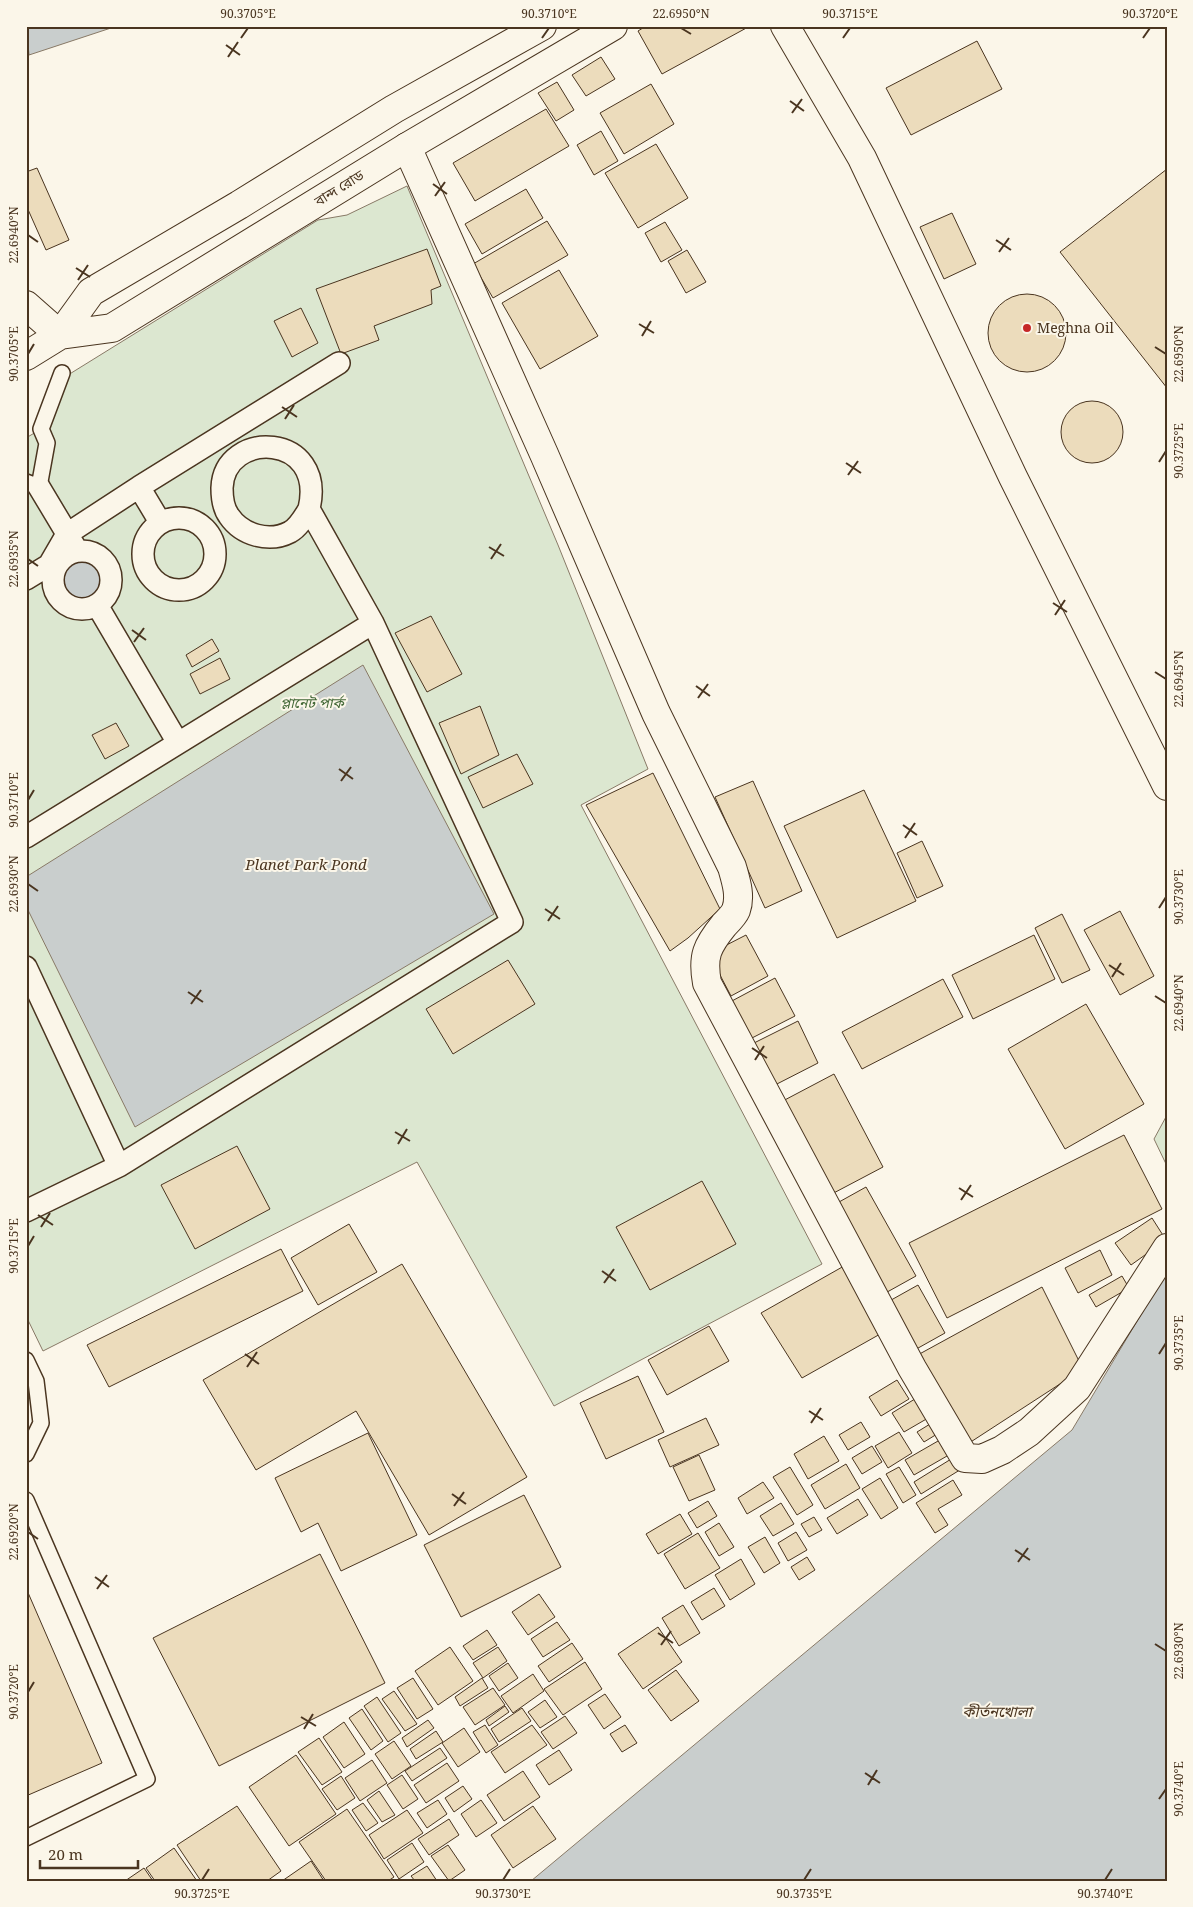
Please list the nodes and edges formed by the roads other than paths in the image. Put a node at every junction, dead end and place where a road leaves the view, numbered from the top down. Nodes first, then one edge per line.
1 (542, 26) edge
2 (613, 26) edge
3 (785, 26) edge
4 (406, 147) junction
5 (26, 305) edge
6 (60, 335) junction
7 (26, 356) edge
8 (339, 363) dead end
9 (62, 373) dead end
10 (33, 484) edge
11 (139, 487) junction
12 (310, 509) junction
13 (160, 522) junction
14 (247, 532) junction
15 (72, 543) junction
16 (216, 553) junction
17 (52, 566) junction
18 (26, 579) edge
19 (97, 605) junction
20 (373, 623) junction
21 (178, 743) junction
22 (1167, 786) edge
23 (26, 837) edge
24 (26, 967) edge
25 (119, 1166) junction
26 (26, 1211) edge
27 (1167, 1248) edge
28 (26, 1360) edge
29 (26, 1454) edge
30 (26, 1500) edge
31 (26, 1838) edge

1 - 6 main road, বান্দ রোড
2 - 4 main road, বান্দ রোড
3 - 22 main road
4 - 6 main road, বান্দ রোড
4 - 27 main road
5 - 6 main road
6 - 7 main road, বান্দ রোড
8 - 11 street
9 - 10 lane
10 - 15 street
11 - 13 street
11 - 15 street
12 - 14 street
12 - 14 street
12 - 20 street
13 - 16 street
13 - 16 street
14 - 16 street
15 - 17 street
15 - 19 street
17 - 18 street
17 - 19 street
19 - 21 street
20 - 21 street
20 - 25 street
21 - 23 street
24 - 25 street
25 - 26 street
28 - 29 lane
30 - 31 lane

